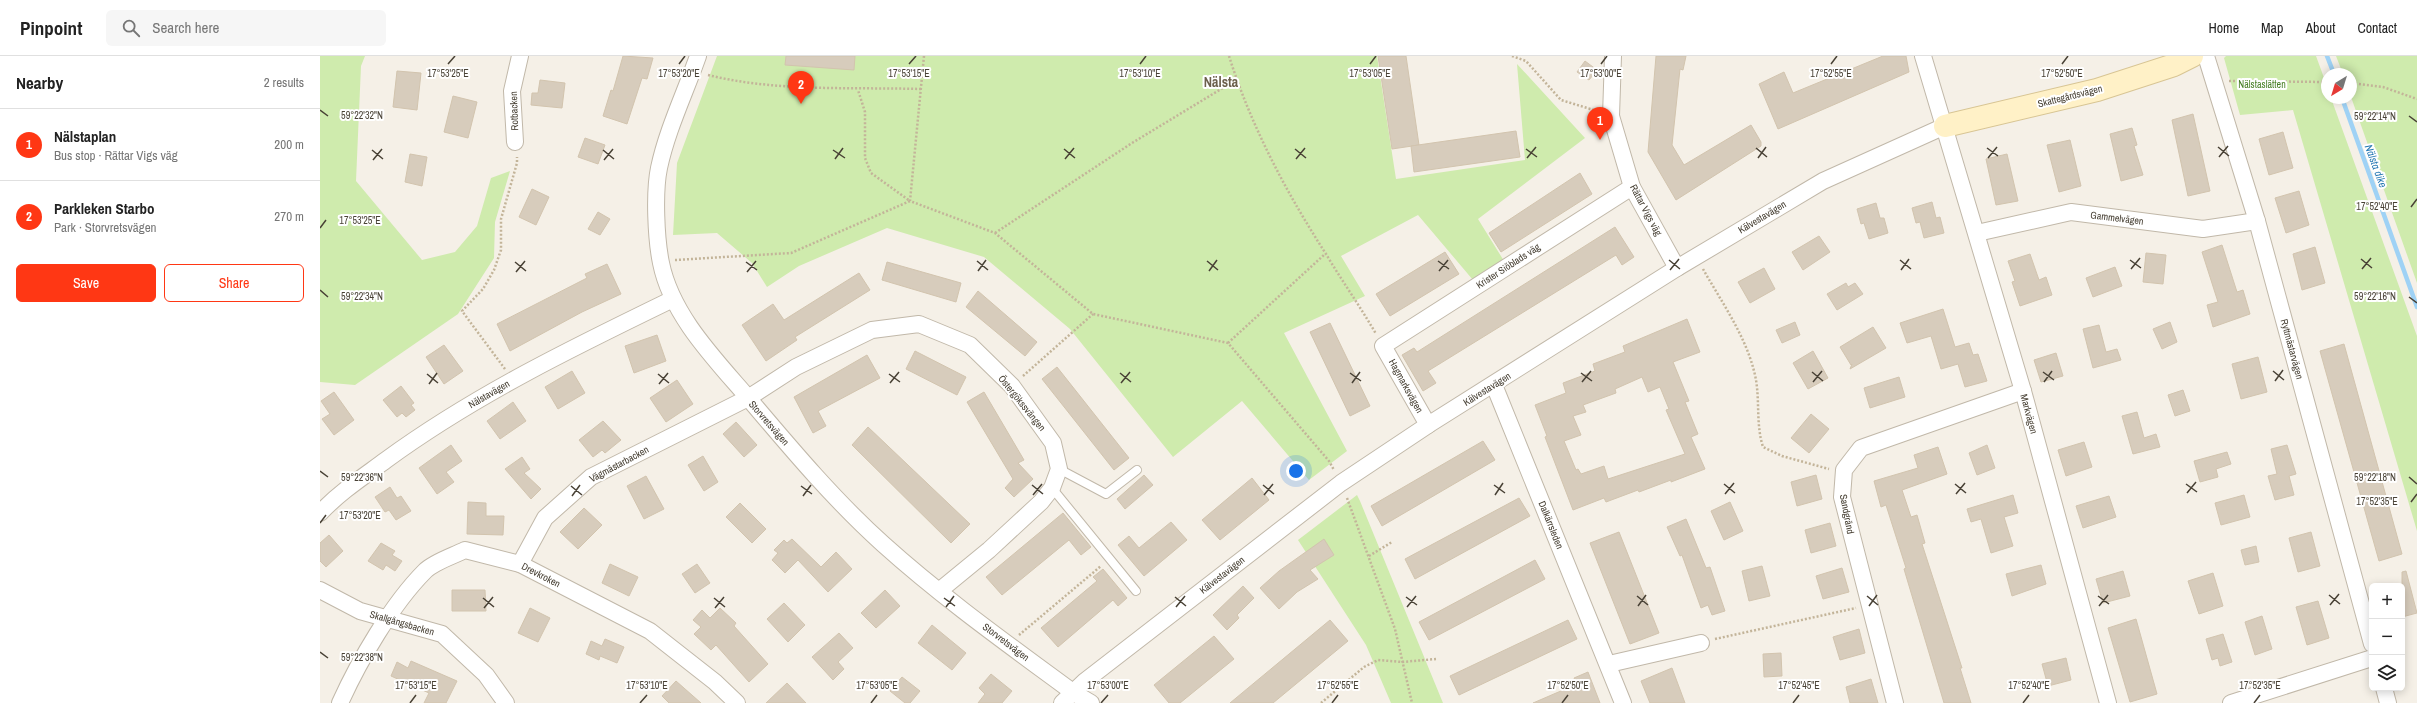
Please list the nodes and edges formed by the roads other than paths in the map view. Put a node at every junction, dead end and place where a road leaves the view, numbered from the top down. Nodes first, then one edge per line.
1 (520, 56) edge
2 (698, 56) edge
3 (1613, 56) edge
4 (1923, 56) edge
5 (2192, 56) edge
6 (2206, 56) edge
7 (1945, 126) junction
8 (516, 142) road end
9 (1632, 187) junction
10 (2257, 221) junction
11 (1977, 233) junction
12 (1678, 268) junction
13 (673, 299) junction
14 (1384, 346) joint
15 (1494, 385) junction
16 (2023, 391) junction
17 (748, 398) junction
18 (1428, 425) junction
19 (1059, 469) junction
20 (1137, 470) dead end
21 (1052, 488) junction
22 (320, 513) edge
23 (520, 564) junction
24 (320, 590) edge
25 (939, 591) junction
26 (1136, 591) dead end
27 (388, 618) junction
28 (2369, 633) edge
29 (1701, 642) road end
30 (2369, 659) edge
31 (1609, 664) junction
32 (2385, 691) edge
33 (1068, 698) edge
34 (340, 703) edge
35 (506, 703) edge
36 (737, 703) edge
37 (1091, 703) edge
38 (1623, 703) edge
39 (1895, 703) edge
40 (2108, 703) edge
41 (2232, 703) edge
42 (2388, 703) edge

1 - 8 street, Rotbacken
2 - 13 street, Storvretsvägen
3 - 9 street, Rättar Vigs väg
4 - 7 street, Markvägen
5 - 7 street, Skattegårdsvägen
6 - 10 street, Ryttmästarvägen
7 - 11 street, Markvägen
7 - 12 street, Kälvestavägen
9 - 12 street, Rättar Vigs väg
9 - 14 street, Krister Siöblads väg
10 - 11 street, Gammelvägen
10 - 28 street, Ryttmästarvägen
11 - 16 street, Markvägen
12 - 15 street, Kälvestavägen
13 - 17 street, Storvretsvägen
13 - 22 street, Nälstavägen
14 - 18 street, Hagmarksvägen
15 - 18 street, Kälvestavägen
15 - 31 street, Dalkärrsleden
16 - 39 street, Sandgränd
16 - 40 street, Markvägen
17 - 19 street, Östergökssvängen
17 - 23 street, Vägmästarbacken
17 - 25 street, Storvretsvägen
18 - 33 street, Kälvestavägen
19 - 20 lane
19 - 21 street
21 - 25 street
21 - 26 lane
23 - 27 street, Drevkroken
23 - 36 street, Drevkroken
24 - 27 street, Skallgångsbacken
25 - 33 street, Storvretsvägen
27 - 34 street, Drevkroken
27 - 35 street, Skallgångsbacken
29 - 31 street
30 - 41 street
31 - 38 street, Dalkärrsleden
32 - 42 street
33 - 37 street, Storvretsvägen

